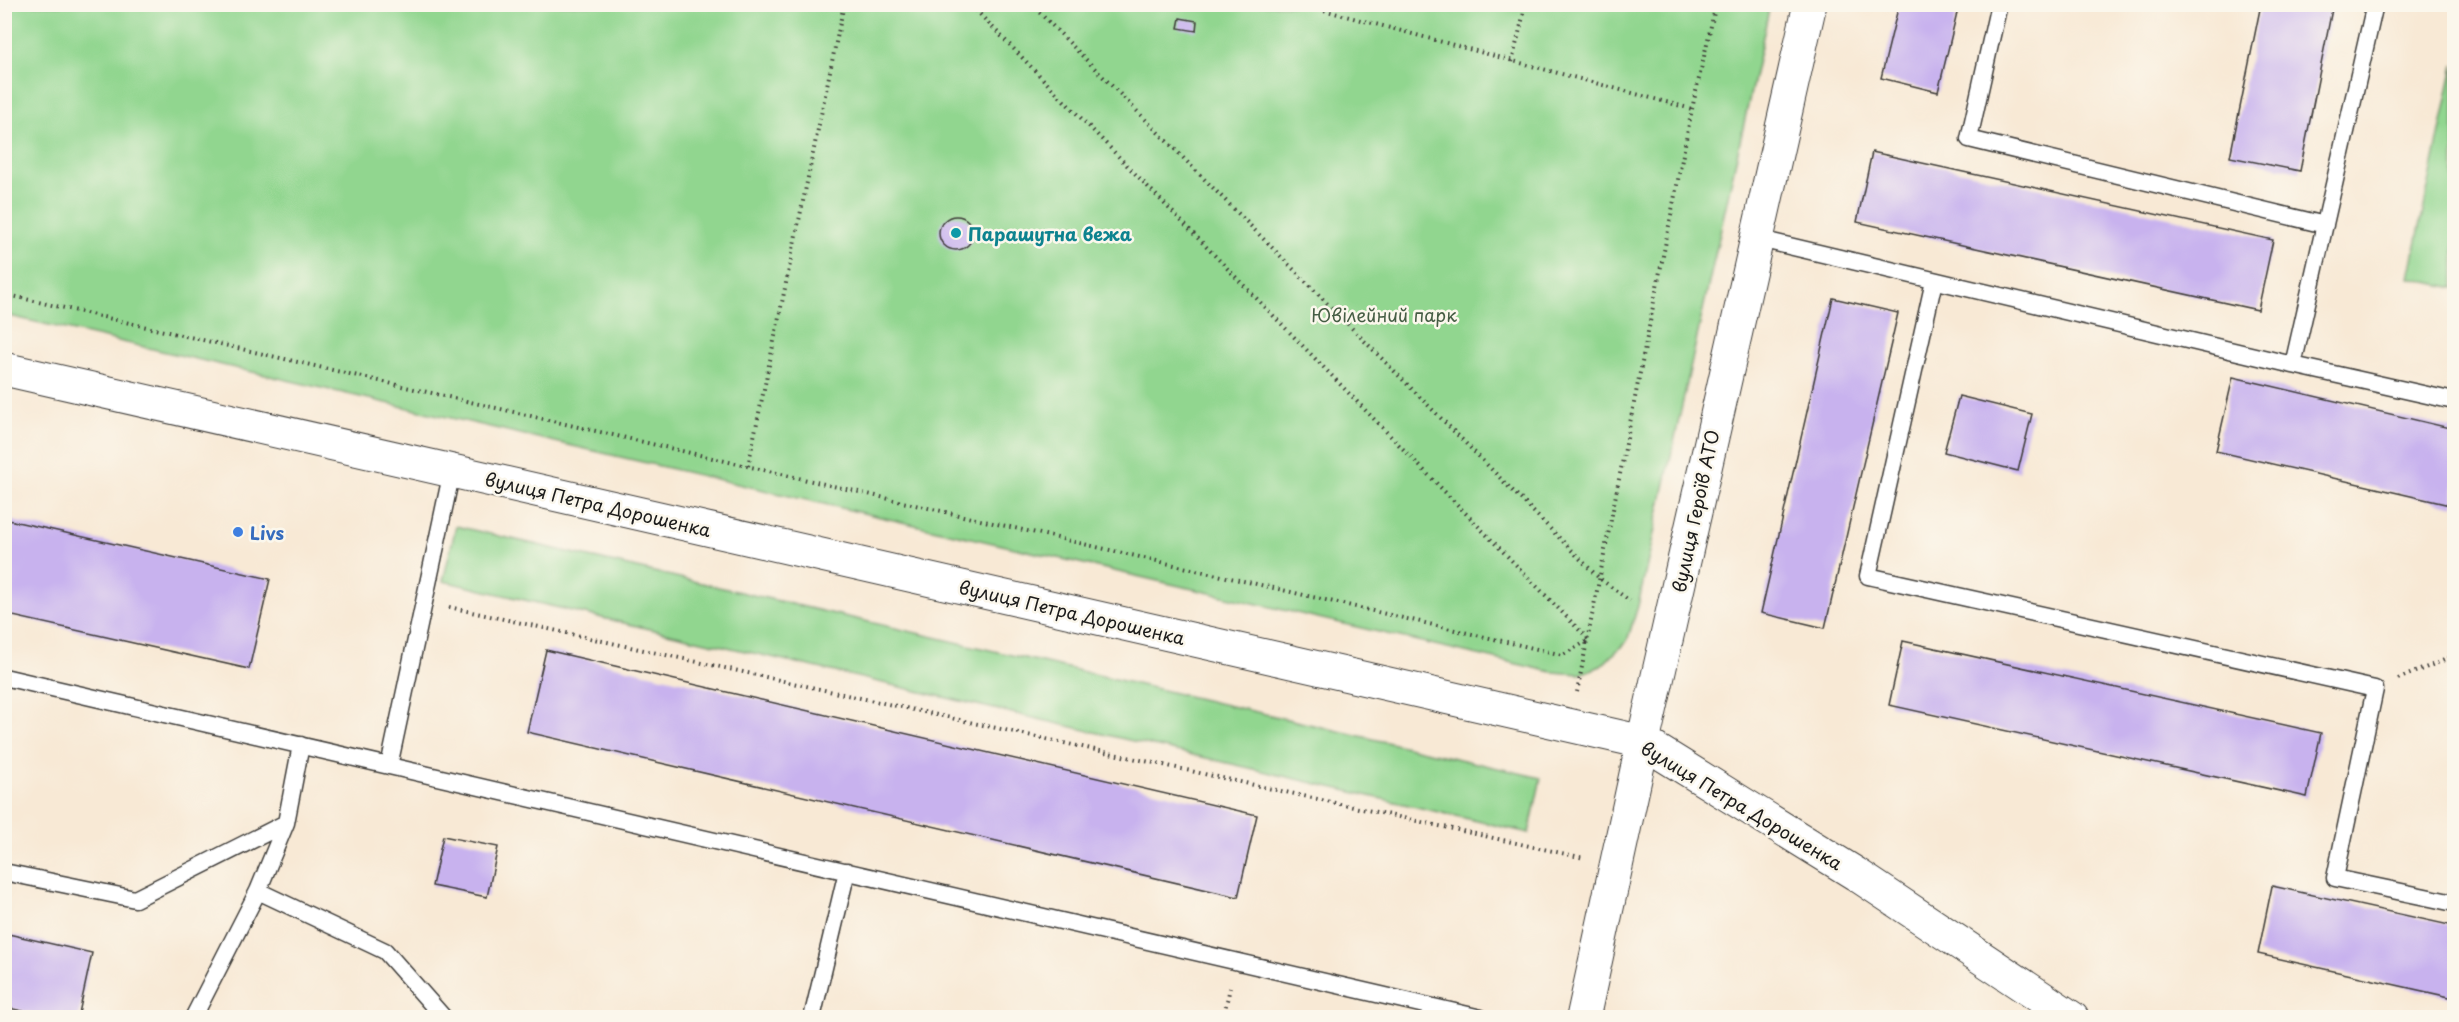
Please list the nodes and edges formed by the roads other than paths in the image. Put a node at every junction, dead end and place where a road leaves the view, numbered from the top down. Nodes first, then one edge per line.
1 (1810, 4) edge
2 (2000, 4) edge
3 (2375, 4) edge
4 (2325, 225) junction
5 (1755, 238) junction
6 (1934, 280) junction
7 (2293, 364) junction
8 (4, 369) edge
9 (2454, 401) edge
10 (452, 471) junction
11 (4, 677) edge
12 (1643, 742) junction
13 (301, 745) junction
14 (389, 766) junction
15 (286, 823) junction
16 (847, 871) junction
17 (4, 872) edge
18 (258, 891) junction
19 (2454, 903) edge
20 (193, 1017) edge
21 (444, 1017) edge
22 (812, 1017) edge
23 (1481, 1017) edge
24 (1583, 1017) edge
25 (2072, 1017) edge

1 - 5 main road, вулиця Героїв АТО
2 - 4 lane
3 - 4 lane
4 - 7 lane
5 - 6 lane
5 - 12 main road, вулиця Героїв АТО
6 - 7 lane
6 - 19 lane
7 - 9 lane
8 - 10 main road, вулиця Петра Дорошенка
10 - 12 main road, вулиця Петра Дорошенка
10 - 14 lane
11 - 13 lane
12 - 24 main road, вулиця Героїв АТО
12 - 25 main road, вулиця Петра Дорошенка
13 - 14 lane
13 - 15 lane
14 - 16 lane
15 - 17 lane
15 - 18 lane
16 - 22 lane
16 - 23 lane
18 - 20 lane
18 - 21 lane

